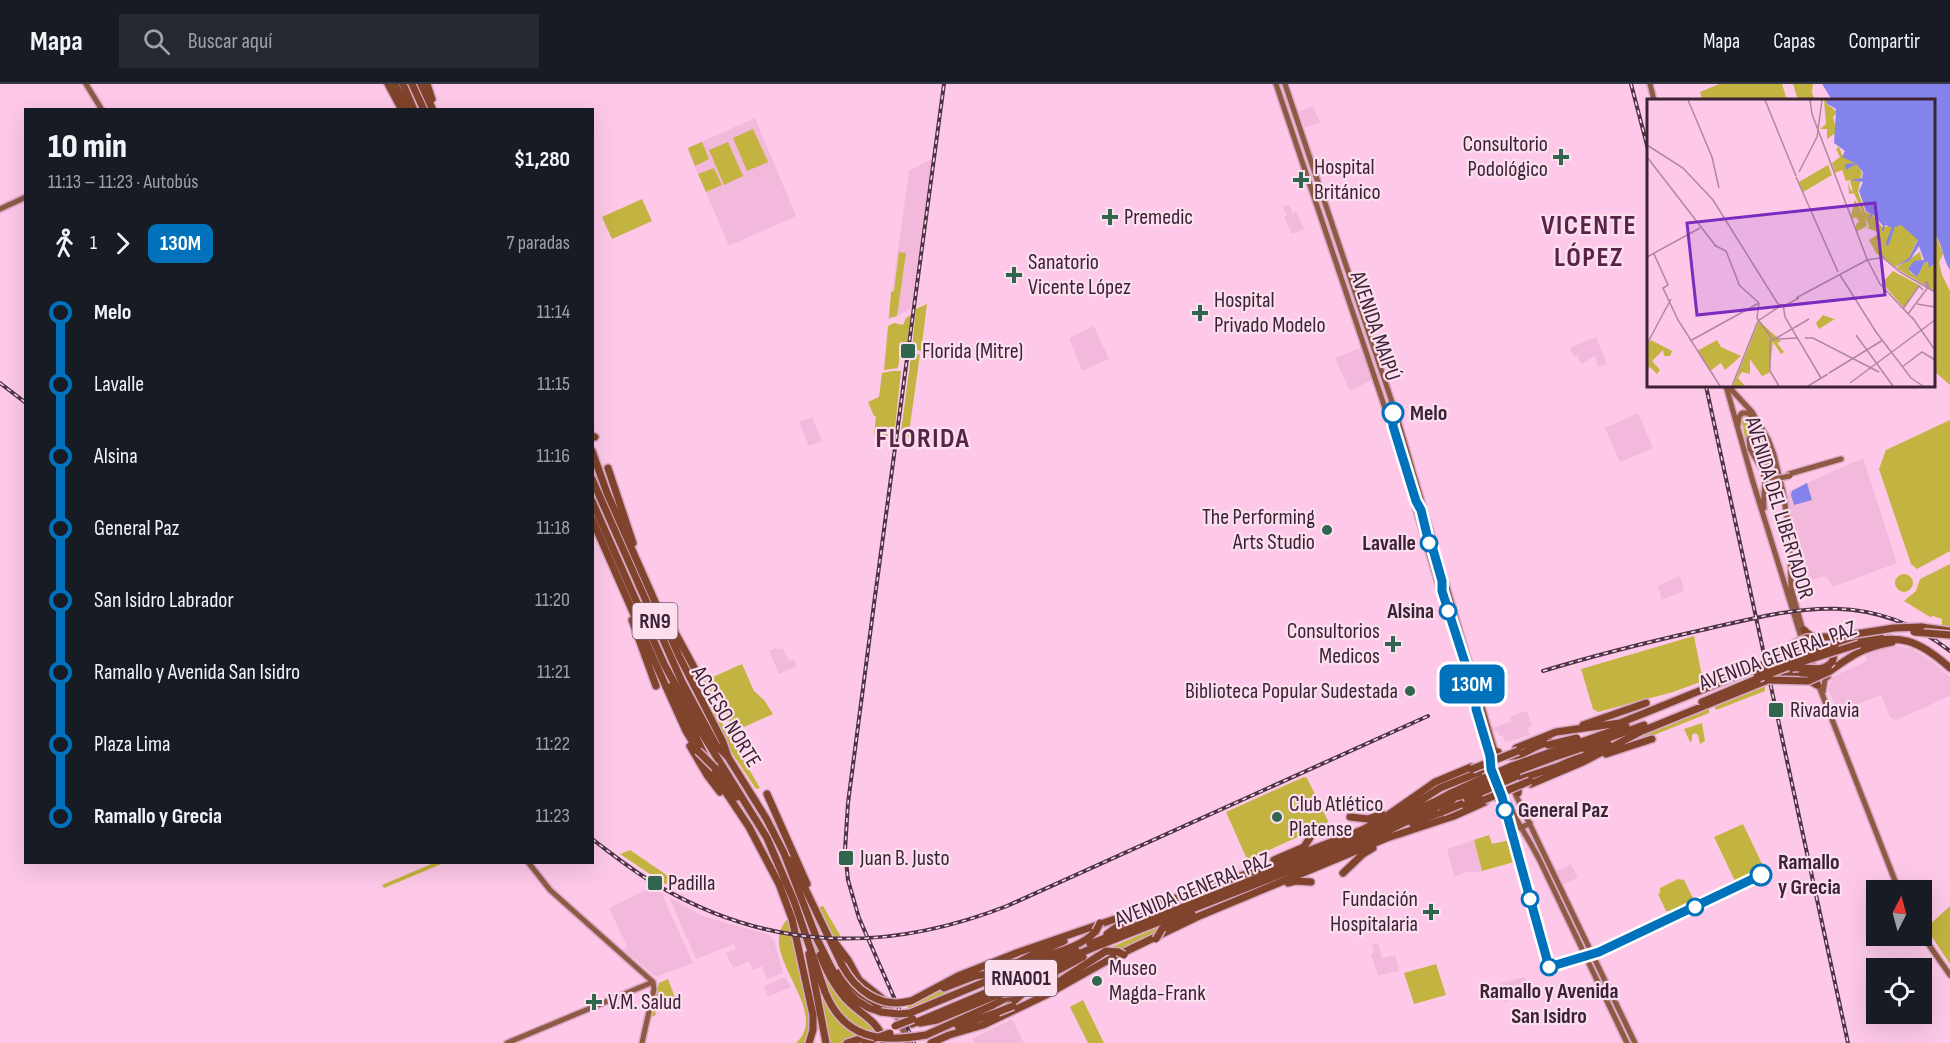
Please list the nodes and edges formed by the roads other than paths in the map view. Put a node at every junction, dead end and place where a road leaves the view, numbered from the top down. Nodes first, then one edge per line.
1 (388, 84) edge
2 (395, 84) edge
3 (403, 84) edge
4 (412, 84) edge
5 (421, 84) edge
6 (427, 84) edge
7 (1276, 84) edge
8 (1285, 84) edge
9 (1650, 84) edge
10 (87, 86) edge
11 (1654, 99) edge
12 (99, 108) edge
13 (401, 108) edge
14 (406, 108) edge
15 (413, 108) edge
16 (423, 108) edge
17 (433, 108) edge
18 (433, 108) edge
19 (24, 198) edge
20 (0, 209) edge
21 (1727, 387) edge
22 (1728, 387) edge
23 (1759, 423) junction
24 (1738, 428) junction
25 (1742, 442) junction
26 (594, 457) edge
27 (1841, 461) dead end
28 (608, 468) dead end
29 (1763, 473) junction
30 (594, 484) edge
31 (594, 506) edge
32 (1765, 520) junction
33 (594, 524) edge
34 (594, 536) edge
35 (1791, 557) junction
36 (1777, 558) junction
37 (640, 568) junction
38 (644, 577) junction
39 (618, 579) junction
40 (1862, 633) junction
41 (1950, 633) edge
42 (1801, 635) junction
43 (1821, 642) junction
44 (1835, 645) junction
45 (1864, 646) junction
46 (1790, 647) junction
47 (1851, 654) junction
48 (1835, 663) junction
49 (664, 664) junction
50 (1766, 665) junction
51 (1950, 668) edge
52 (658, 669) junction
53 (1779, 670) junction
54 (697, 673) dead end
55 (1826, 675) junction
56 (1804, 676) junction
57 (1763, 680) junction
58 (656, 686) dead end
59 (1728, 686) junction
60 (1820, 688) junction
61 (1714, 695) junction
62 (1702, 699) junction
63 (1646, 703) dead end
64 (1636, 728) junction
65 (1568, 730) junction
66 (1652, 739) dead end
67 (1580, 741) junction
68 (1613, 741) junction
69 (1517, 750) junction
70 (1554, 750) junction
71 (728, 757) junction
72 (1583, 762) junction
73 (1499, 767) junction
74 (1555, 767) junction
75 (1472, 768) junction
76 (1530, 782) junction
77 (1446, 785) junction
78 (766, 794) dead end
79 (1517, 795) junction
80 (1410, 798) junction
81 (1501, 799) junction
82 (1451, 801) junction
83 (1485, 801) junction
84 (1438, 808) junction
85 (737, 809) junction
86 (1401, 812) junction
87 (1350, 817) dead end
88 (1530, 823) junction
89 (1415, 828) junction
90 (1521, 828) junction
91 (1375, 830) junction
92 (1389, 830) junction
93 (1311, 836) dead end
94 (784, 853) junction
95 (774, 855) junction
96 (530, 864) edge
97 (1343, 873) dead end
98 (1895, 880) edge
99 (1311, 882) dead end
100 (1222, 883) junction
101 (1257, 884) junction
102 (1237, 885) junction
103 (1229, 903) junction
104 (813, 905) junction
105 (1136, 911) junction
106 (798, 912) junction
107 (1098, 925) junction
108 (827, 932) junction
109 (795, 935) junction
110 (1117, 939) junction
111 (818, 943) junction
112 (1093, 943) junction
113 (1930, 946) edge
114 (1151, 947) dead end
115 (1124, 955) dead end
116 (1112, 958) junction
117 (1049, 962) junction
118 (1052, 973) junction
119 (1950, 975) edge
120 (1061, 981) junction
121 (1070, 981) junction
122 (653, 982) junction
123 (821, 993) junction
124 (884, 1000) joint
125 (910, 1001) junction
126 (1040, 1003) dead end
127 (894, 1014) junction
128 (914, 1018) junction
129 (818, 1025) junction
130 (983, 1025) junction
131 (935, 1032) junction
132 (957, 1032) junction
133 (875, 1036) junction
134 (507, 1043) edge
135 (642, 1043) edge
136 (807, 1043) edge
137 (825, 1043) edge
138 (847, 1043) edge
139 (855, 1043) edge
140 (865, 1043) edge
141 (884, 1043) edge
142 (908, 1043) edge
143 (931, 1043) edge
144 (1627, 1043) edge
145 (1635, 1043) edge

1 - 13 highway
2 - 14 highway
3 - 15 highway
4 - 16 highway
5 - 17 highway
6 - 18 highway
7 - 73 main road, AVENIDA MAIPÚ
8 - 73 main road, AVENIDA MAIPÚ
9 - 11 main road
10 - 12 main road
19 - 20 main road
21 - 24 main road, AVENIDA DEL LIBERTADOR
22 - 23 main road, AVENIDA DEL LIBERTADOR
23 - 24 main road
23 - 35 main road, AVENIDA DEL LIBERTADOR
24 - 25 main road, AVENIDA DEL LIBERTADOR
25 - 29 main road
25 - 32 main road, AVENIDA DEL LIBERTADOR
26 - 37 highway
27 - 29 main road, bridge
28 - 37 highway
29 - 32 main road
30 - 71 highway, ACCESO NORTE / RN9
31 - 49 highway, ACCESO NORTE / RN9
32 - 36 main road, AVENIDA DEL LIBERTADOR
33 - 39 highway
34 - 39 highway
35 - 36 main road
35 - 42 main road, AVENIDA DEL LIBERTADOR
36 - 42 main road, AVENIDA DEL LIBERTADOR
37 - 38 highway
38 - 54 highway
38 - 71 highway
39 - 52 highway
39 - 58 highway
40 - 41 highway, AVENIDA GENERAL PAZ, bridge
40 - 43 highway, bridge
40 - 46 highway, AVENIDA GENERAL PAZ, bridge
41 - 44 highway, AVENIDA GENERAL PAZ, bridge
42 - 43 highway
42 - 50 highway
42 - 55 main road
42 - 56 highway
43 - 46 highway, bridge
43 - 48 highway
43 - 55 highway
44 - 56 highway, bridge
44 - 57 highway, AVENIDA GENERAL PAZ, bridge
45 - 47 highway
45 - 51 highway, AVENIDA GENERAL PAZ
45 - 53 highway, AVENIDA GENERAL PAZ, bridge
46 - 50 highway, AVENIDA GENERAL PAZ, bridge
47 - 48 highway, AVENIDA GENERAL PAZ
47 - 55 highway
48 - 53 highway, bridge
48 - 55 highway, AVENIDA GENERAL PAZ
49 - 85 highway
49 - 95 highway, ACCESO NORTE / RN9
50 - 59 highway
50 - 61 highway, AVENIDA GENERAL PAZ
52 - 85 highway
52 - 95 highway, bridge
53 - 57 highway, AVENIDA GENERAL PAZ, bridge
55 - 56 highway, bridge
55 - 57 highway, AVENIDA GENERAL PAZ, bridge
55 - 60 main road
56 - 57 highway, bridge
56 - 60 highway
57 - 59 highway, AVENIDA GENERAL PAZ
57 - 61 highway, AVENIDA GENERAL PAZ
57 - 61 highway, AVENIDA GENERAL PAZ
59 - 61 highway, AVENIDA GENERAL PAZ
60 - 98 main road
61 - 62 highway, AVENIDA GENERAL PAZ
61 - 62 highway, AVENIDA GENERAL PAZ
62 - 64 highway, AVENIDA GENERAL PAZ
62 - 65 highway, AVENIDA GENERAL PAZ
62 - 67 highway, AVENIDA GENERAL PAZ
62 - 72 highway, AVENIDA GENERAL PAZ
63 - 65 highway
64 - 67 highway, AVENIDA GENERAL PAZ
64 - 68 highway
65 - 69 highway, AVENIDA GENERAL PAZ
66 - 72 highway
67 - 70 highway, bridge
68 - 74 highway
68 - 76 highway
69 - 70 highway
69 - 75 highway, AVENIDA GENERAL PAZ, bridge
70 - 73 highway
70 - 73 highway
70 - 74 highway
71 - 94 highway, ACCESO NORTE / RN9
72 - 76 highway, AVENIDA GENERAL PAZ
73 - 77 highway
73 - 79 main road
73 - 79 main road
73 - 81 main road
73 - 82 highway
73 - 82 highway, AVENIDA GENERAL PAZ / RNA001
73 - 90 main road
74 - 79 highway
75 - 80 highway, AVENIDA GENERAL PAZ
75 - 86 highway
76 - 83 highway, AVENIDA GENERAL PAZ, bridge
77 - 82 highway
77 - 86 highway
78 - 104 highway
79 - 88 main road
80 - 87 highway
80 - 100 highway, AVENIDA GENERAL PAZ
81 - 82 highway
81 - 90 main road
82 - 83 highway
82 - 84 highway, bridge
82 - 84 highway, AVENIDA GENERAL PAZ / RNA001, bridge
83 - 89 highway, AVENIDA GENERAL PAZ
84 - 91 highway, AVENIDA GENERAL PAZ / RNA001
84 - 92 highway, AVENIDA GENERAL PAZ / RNA001
84 - 92 highway
85 - 106 highway
86 - 91 highway
88 - 90 main road
88 - 145 main road
89 - 97 highway
89 - 103 highway, AVENIDA GENERAL PAZ
90 - 144 main road
91 - 102 highway, AVENIDA GENERAL PAZ / RNA001
92 - 101 highway, AVENIDA GENERAL PAZ / RNA001
93 - 100 highway
94 - 104 highway
94 - 106 highway, ACCESO NORTE / RN9
95 - 106 highway, ACCESO NORTE / RN9
96 - 122 main road
99 - 103 highway
100 - 105 highway, AVENIDA GENERAL PAZ
101 - 110 highway, AVENIDA GENERAL PAZ / RNA001
101 - 114 highway, bridge
102 - 105 highway
102 - 112 highway, AVENIDA GENERAL PAZ / RNA001
103 - 116 highway, AVENIDA GENERAL PAZ
104 - 108 highway
105 - 107 highway, AVENIDA GENERAL PAZ
105 - 112 highway
106 - 109 highway
106 - 111 highway, ACCESO NORTE / RN9
106 - 123 highway, ACCESO NORTE / RN9
107 - 125 highway
107 - 128 highway, bridge
108 - 124 highway
108 - 125 highway, bridge
109 - 123 highway
109 - 129 highway
110 - 118 highway
110 - 128 highway, AVENIDA GENERAL PAZ / RNA001
111 - 127 highway
111 - 128 highway, bridge
111 - 141 highway
112 - 117 highway, AVENIDA GENERAL PAZ / RNA001
113 - 119 main road
115 - 120 highway
116 - 120 highway
116 - 121 highway, AVENIDA GENERAL PAZ
117 - 125 highway
117 - 128 highway, AVENIDA GENERAL PAZ / RNA001
118 - 131 highway
118 - 132 highway
120 - 128 highway, bridge
121 - 130 highway, AVENIDA GENERAL PAZ
121 - 131 highway, bridge
122 - 134 main road
122 - 135 main road
123 - 129 highway
123 - 131 highway, bridge
124 - 127 main road
126 - 130 highway
127 - 142 main road
128 - 133 highway, AVENIDA GENERAL PAZ / RNA001, bridge
129 - 136 highway
129 - 137 highway
130 - 132 highway, AVENIDA GENERAL PAZ
132 - 143 highway, AVENIDA GENERAL PAZ
133 - 138 highway
133 - 139 highway, AVENIDA GENERAL PAZ / RNA001
133 - 140 highway, AVENIDA GENERAL PAZ / RNA001

